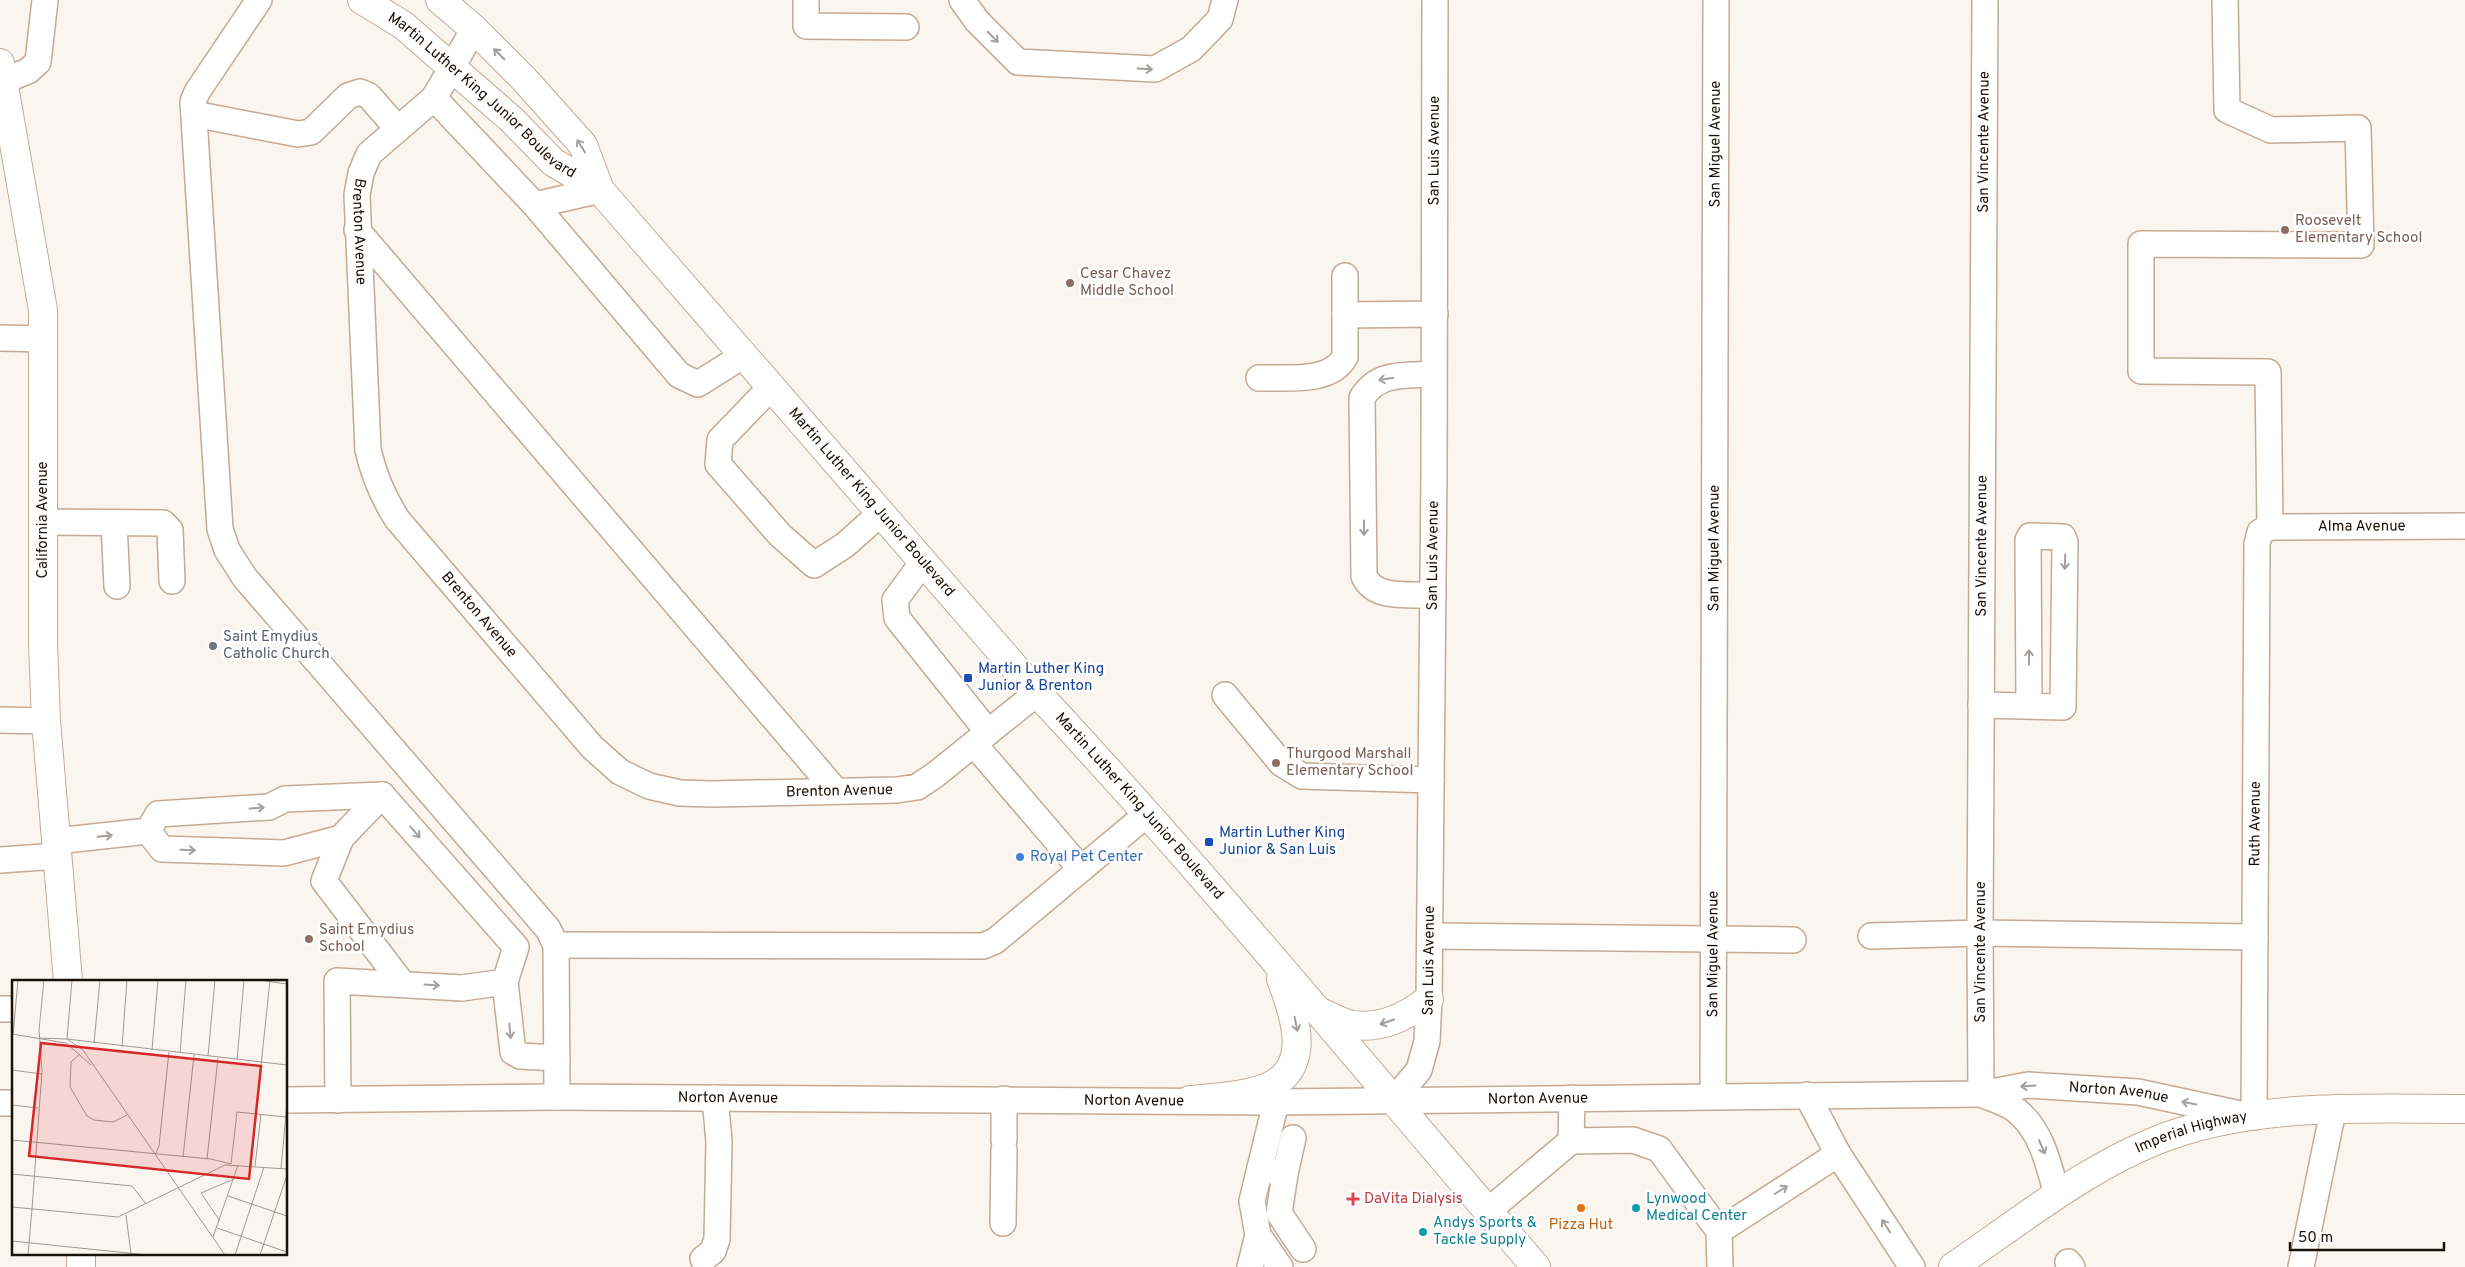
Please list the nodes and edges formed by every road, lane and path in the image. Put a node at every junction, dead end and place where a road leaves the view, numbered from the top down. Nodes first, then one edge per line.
1 (45, 0) edge
2 (259, 0) edge
3 (362, 0) edge
4 (440, 0) edge
5 (472, 0) edge
6 (806, 0) edge
7 (962, 0) edge
8 (1225, 0) edge
9 (1435, 0) edge
10 (1716, 0) edge
11 (1985, 0) edge
12 (2225, 0) edge
13 (906, 26) dead end
14 (474, 29) junction
15 (453, 69) junction
16 (2, 72) edge
17 (434, 98) junction
18 (194, 114) junction
19 (398, 129) junction
20 (600, 190) junction
21 (535, 205) junction
22 (358, 230) junction
23 (1345, 276) dead end
24 (1435, 314) junction
25 (1345, 315) junction
26 (0, 338) edge
27 (44, 339) junction
28 (744, 355) junction
29 (1434, 374) junction
30 (1259, 378) dead end
31 (771, 387) junction
32 (880, 513) junction
33 (43, 522) junction
34 (114, 522) junction
35 (2465, 526) edge
36 (2265, 530) junction
37 (923, 562) junction
38 (172, 581) dead end
39 (117, 586) dead end
40 (1433, 595) junction
41 (1037, 693) junction
42 (1225, 695) dead end
43 (1981, 705) junction
44 (2029, 706) junction
45 (0, 720) edge
46 (46, 721) junction
47 (981, 738) junction
48 (1432, 780) junction
49 (836, 791) junction
50 (382, 796) junction
51 (1146, 814) junction
52 (148, 831) junction
53 (341, 838) junction
54 (57, 849) junction
55 (0, 860) edge
56 (1081, 868) junction
57 (1980, 933) junction
58 (1430, 936) junction
59 (1871, 936) dead end
60 (1712, 937) junction
61 (2255, 938) junction
62 (1793, 940) dead end
63 (556, 945) junction
64 (1274, 962) junction
65 (68, 980) edge
66 (505, 982) junction
67 (402, 983) junction
68 (1429, 999) junction
69 (1316, 1010) junction
70 (557, 1058) junction
71 (1981, 1094) junction
72 (1807, 1095) junction
73 (1713, 1096) junction
74 (557, 1098) junction
75 (716, 1098) junction
76 (1572, 1098) junction
77 (288, 1100) edge
78 (338, 1100) junction
79 (1004, 1100) junction
80 (1190, 1100) junction
81 (1393, 1101) junction
82 (1276, 1102) junction
83 (2465, 1109) edge
84 (2333, 1111) junction
85 (2254, 1117) junction
86 (1292, 1138) dead end
87 (1571, 1141) junction
88 (1838, 1154) junction
89 (1260, 1168) junction
90 (1285, 1174) junction
91 (2057, 1195) junction
92 (1488, 1212) junction
93 (1003, 1223) dead end
94 (1719, 1231) junction
95 (1258, 1235) junction
96 (1303, 1249) dead end
97 (81, 1254) edge
98 (703, 1259) dead end
99 (1532, 1266) edge
100 (81, 1267) edge
101 (1250, 1267) edge
102 (1280, 1267) edge
103 (1720, 1267) edge
104 (1912, 1267) edge
105 (1953, 1267) edge
106 (2301, 1267) edge

1 - 16 street
2 - 18 street
3 - 15 main road, Martin Luther King Junior Boulevard
4 - 14 main road, Martin Luther King Junior Boulevard
5 - 14 main road
6 - 13 street
7 -> 8 street
9 - 24 street, San Luis Avenue
10 - 60 street, San Miguel Avenue
11 - 43 street, San Vincente Avenue
12 - 36 street, Ruth Avenue
14 - 15 street, Brenton Avenue
20 -> 14 main road, Martin Luther King Junior Boulevard
15 - 17 street, Brenton Avenue
15 - 20 main road, Martin Luther King Junior Boulevard
16 - 27 main road, California Avenue
17 - 19 street, Brenton Avenue
17 - 21 street
18 - 19 street
18 - 63 street
19 - 22 street, Brenton Avenue
20 - 21 street
20 - 28 main road, Martin Luther King Junior Boulevard
21 - 28 street
22 - 49 street
22 - 49 street, Brenton Avenue
23 - 25 street
24 - 25 street
24 - 29 street, San Luis Avenue
25 - 30 street
26 - 27 street
27 - 33 main road, California Avenue
28 - 31 main road, Martin Luther King Junior Boulevard
29 - 40 street, San Luis Avenue
29 -> 40 street
31 - 32 main road, Martin Luther King Junior Boulevard
31 - 32 street
32 - 37 main road, Martin Luther King Junior Boulevard
33 - 34 street
33 - 46 main road, California Avenue
34 - 38 street
34 - 39 street
35 - 36 street, Alma Avenue
36 - 61 street, Ruth Avenue
37 - 41 main road, Martin Luther King Junior Boulevard
37 - 47 street
40 - 48 street, San Luis Avenue
41 - 47 street, Brenton Avenue
41 - 51 main road, Martin Luther King Junior Boulevard
42 - 48 street
43 - 44 street
43 - 57 street, San Vincente Avenue
44 -> 44 street
45 - 46 street
46 - 54 main road, California Avenue
47 - 49 street, Brenton Avenue
47 - 56 street
48 - 58 street, San Luis Avenue
52 -> 50 street
50 - 53 street
50 -> 66 street
51 - 56 street
51 - 64 main road, Martin Luther King Junior Boulevard
52 -> 53 street
54 -> 52 street
53 - 67 street
54 - 55 street
54 - 65 main road, California Avenue
56 - 63 street
57 - 59 street
57 - 61 street
57 - 71 street, San Vincente Avenue
58 - 60 street
58 - 68 street, San Luis Avenue
60 - 62 street
60 - 73 street, San Miguel Avenue
61 - 85 street, Ruth Avenue
63 - 70 street
64 - 69 main road, Martin Luther King Junior Boulevard
64 -> 80 main road
67 -> 66 street
66 -> 70 street
67 - 78 street
68 -> 69 main road
68 - 81 street, San Luis Avenue
69 - 81 main road, Martin Luther King Junior Boulevard
70 - 74 street
71 - 72 street, Norton Avenue
85 -> 71 street, Norton Avenue
71 -> 91 street, Norton Avenue
72 - 73 street, Norton Avenue
72 - 88 street
73 - 76 street, Norton Avenue
74 - 75 street, Norton Avenue
74 - 78 street, Norton Avenue
75 - 79 street, Norton Avenue
75 - 98 street
76 - 81 street, Norton Avenue
76 - 87 street
77 - 78 street, Norton Avenue
79 - 80 street, Norton Avenue
79 - 93 street
80 - 82 street, Norton Avenue
81 - 82 street, Norton Avenue
81 - 92 main road, Martin Luther King Junior Boulevard
82 - 89 street
83 - 84 main road, Imperial Highway
84 - 85 main road, Imperial Highway
84 - 106 street
85 - 91 main road, Imperial Highway
86 - 90 street
87 - 92 street
87 - 94 street
94 -> 88 street
104 -> 88 street
89 - 90 street
89 - 95 street
90 - 96 street
91 - 105 main road, Imperial Highway
92 - 99 main road, Martin Luther King Junior Boulevard
94 - 103 street
95 - 101 street
95 - 102 street
97 - 100 main road

